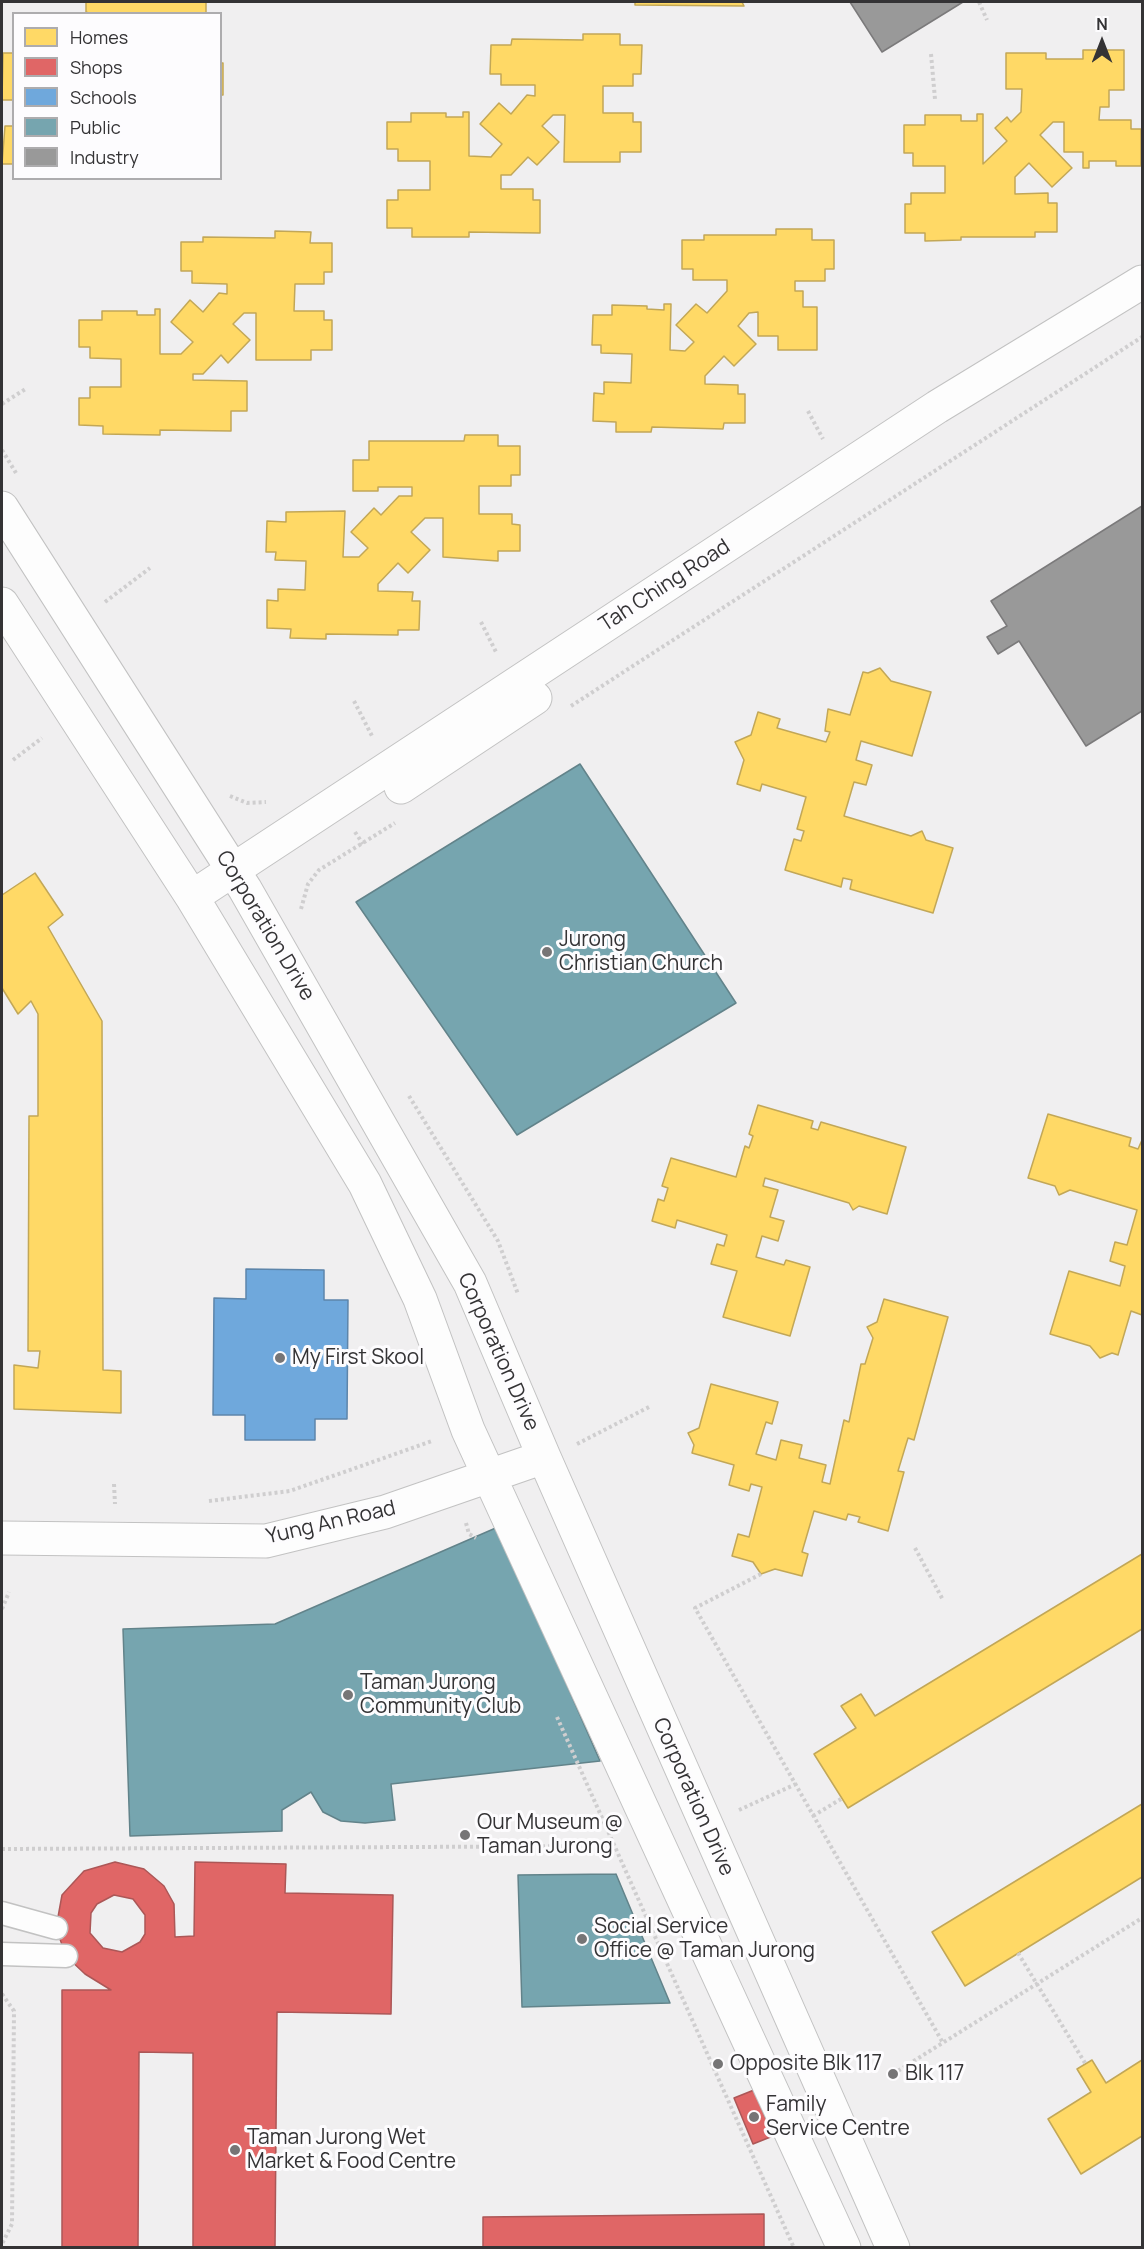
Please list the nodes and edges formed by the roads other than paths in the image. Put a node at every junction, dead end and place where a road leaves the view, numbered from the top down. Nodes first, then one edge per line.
1 (1143, 282) edge
2 (1143, 308) edge
3 (2, 508) edge
4 (2, 604) edge
5 (240, 880) junction
6 (197, 906) junction
7 (557, 1452) junction
8 (490, 1476) junction
9 (2, 1538) edge
10 (2, 1913) edge
11 (56, 1928) dead end
12 (2, 1954) edge
13 (66, 1956) dead end
14 (844, 2247) edge
15 (893, 2247) edge

1 - 5 street, Tah Ching Road
2 - 5 street, Tah Ching Road
3 - 5 street, Corporation Drive
4 - 6 street
5 - 6 street, Tah Ching Road
5 - 7 street, Corporation Drive
6 - 8 street
7 - 8 street, Yung An Road
7 - 15 street, Corporation Drive
8 - 9 street, Yung An Road
8 - 14 street
10 - 11 lane
12 - 13 lane

